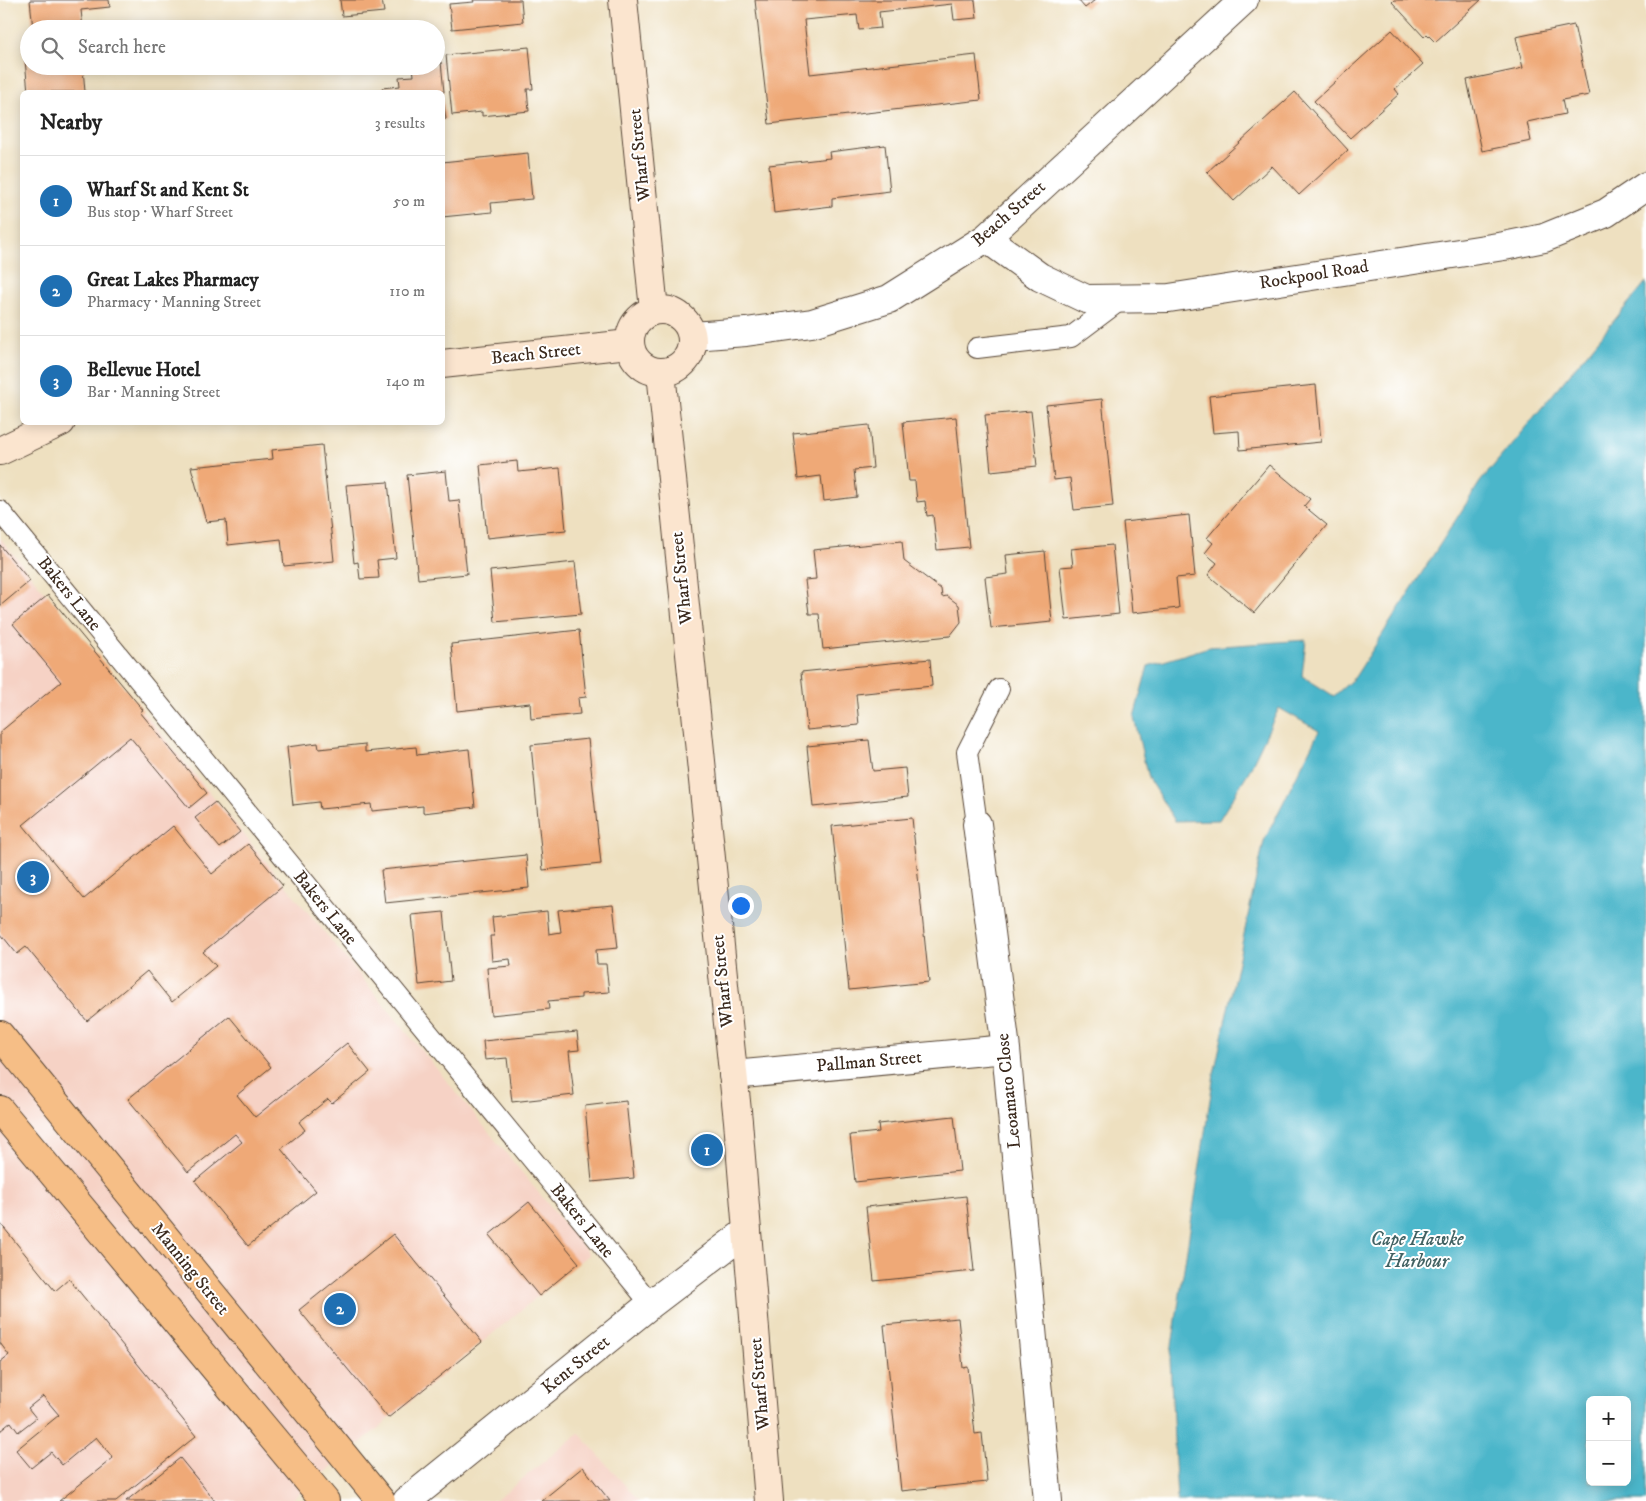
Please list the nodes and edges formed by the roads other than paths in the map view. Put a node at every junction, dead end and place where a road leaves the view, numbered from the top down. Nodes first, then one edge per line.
1 (623, 0) edge
2 (1244, 0) edge
3 (1646, 186) edge
4 (986, 238) junction
5 (1122, 298) junction
6 (654, 310) junction
7 (692, 336) junction
8 (629, 344) junction
9 (976, 348) dead end
10 (445, 364) edge
11 (661, 372) junction
12 (54, 425) edge
13 (0, 450) edge
14 (0, 511) edge
15 (999, 689) dead end
16 (978, 824) joint
17 (0, 1035) edge
18 (1006, 1049) junction
19 (733, 1075) junction
20 (0, 1110) edge
21 (747, 1231) junction
22 (651, 1304) junction
23 (325, 1501) edge
24 (381, 1501) edge
25 (407, 1501) edge
26 (770, 1501) edge
27 (1048, 1501) edge

1 - 6 street, Wharf Street
2 - 4 street, Beach Street
3 - 5 street, Rockpool Road
4 - 5 street, Rockpool Road
4 - 7 street, Beach Street
5 - 9 lane
6 - 7 street
6 - 8 street
7 - 11 street
8 - 10 street, Beach Street
8 - 11 street
11 - 19 street, Wharf Street
12 - 13 street
14 - 22 lane, Bakers Lane
15 - 16 lane, Leoamato Close
16 - 18 street, Leoamato Close
17 - 24 main road, Manning Street
18 - 19 street, Pallman Street
18 - 27 street, Leoamato Close
19 - 21 street, Wharf Street
20 - 23 main road
21 - 22 street, Kent Street
21 - 26 street, Wharf Street
22 - 25 street, Kent Street

